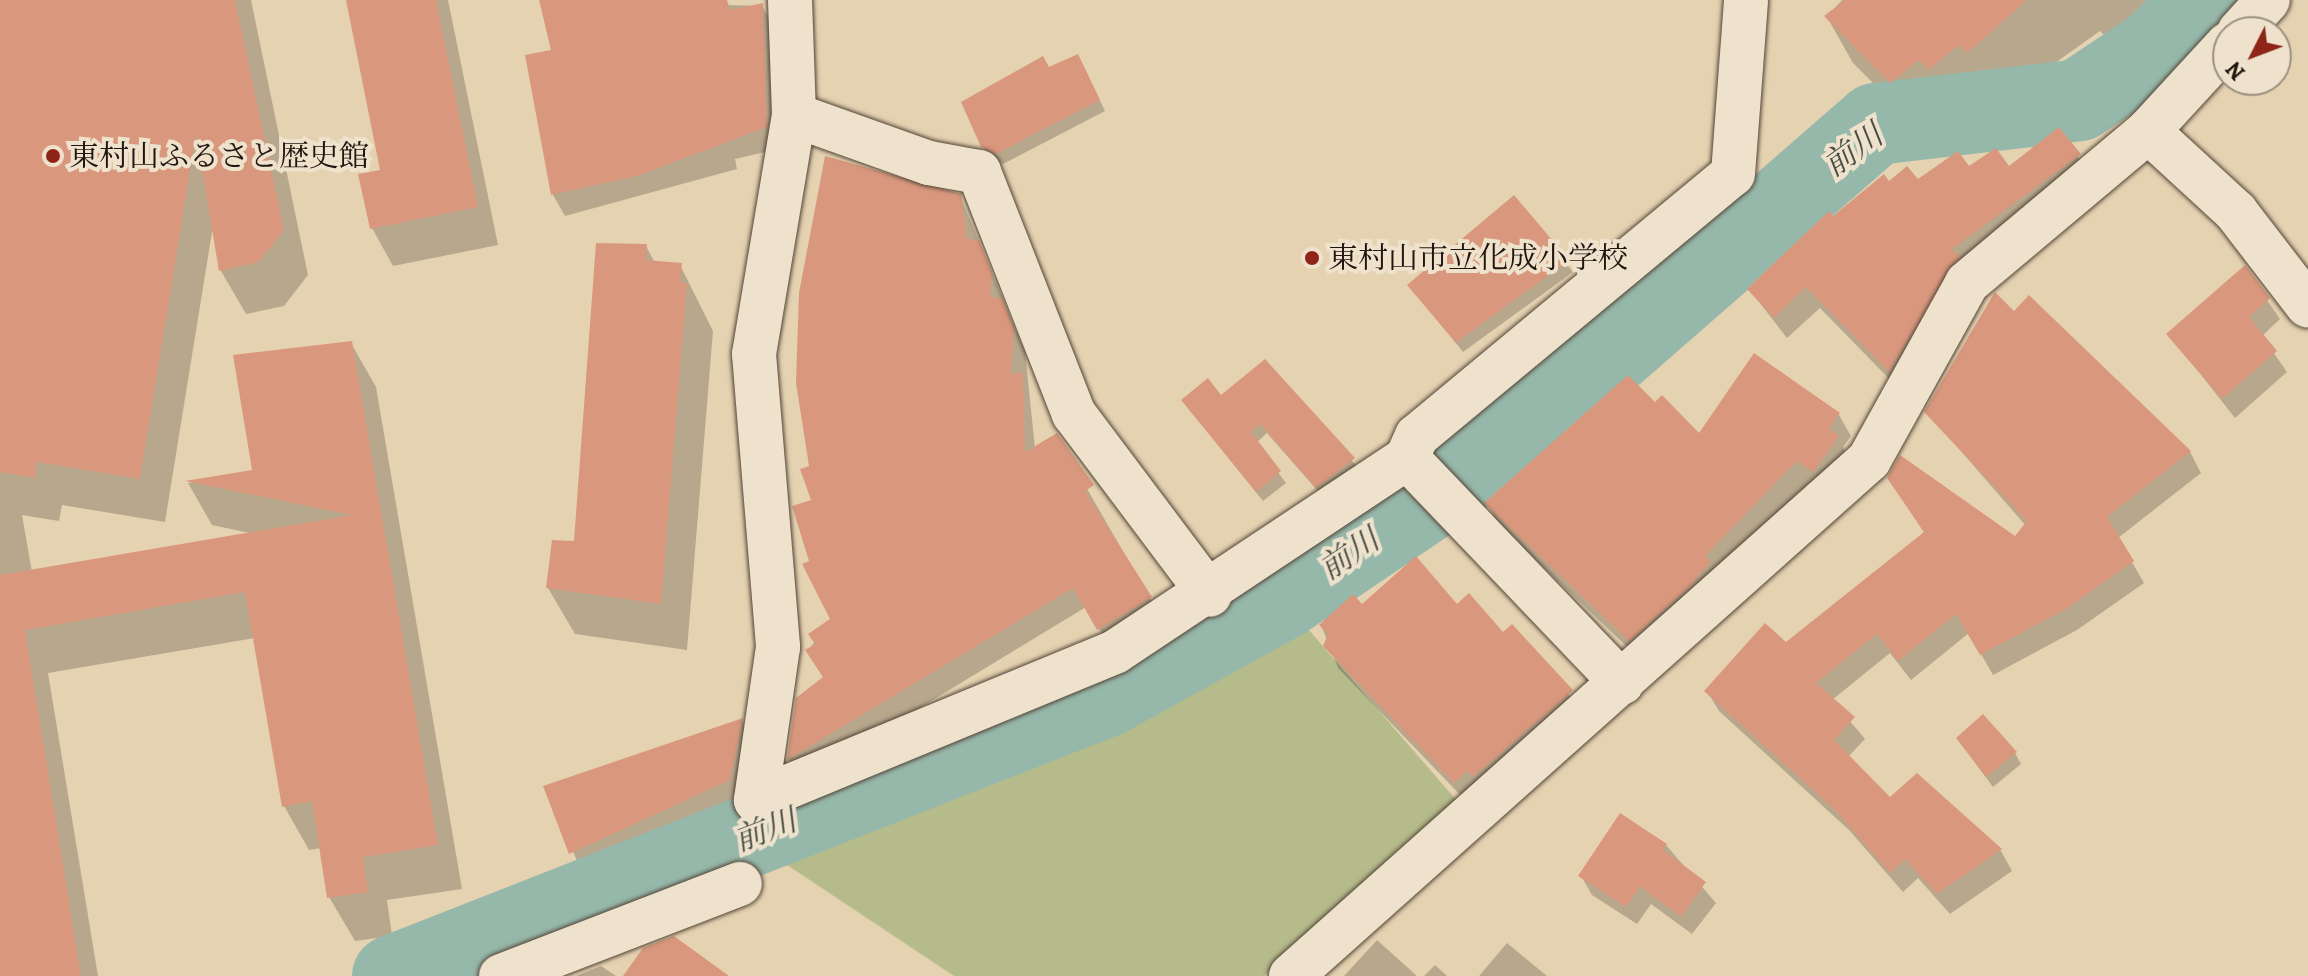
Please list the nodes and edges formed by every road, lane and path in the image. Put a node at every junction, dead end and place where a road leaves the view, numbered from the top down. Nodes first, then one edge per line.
1 (790, 0) edge
2 (1746, 0) edge
3 (2268, 0) edge
4 (2254, 16) edge
5 (2212, 61) edge
6 (794, 115) junction
7 (2148, 131) junction
8 (2308, 306) edge
9 (1407, 458) junction
10 (1210, 595) junction
11 (1622, 683) junction
12 (740, 884) dead end
13 (501, 976) edge
14 (1291, 976) edge

1 - 6 street
2 - 9 street
3 - 4 street
5 - 7 street
6 - 10 street
6 - 10 street
7 - 8 street
7 - 11 street
9 - 10 street
9 - 11 street
11 - 14 street
12 - 13 street

